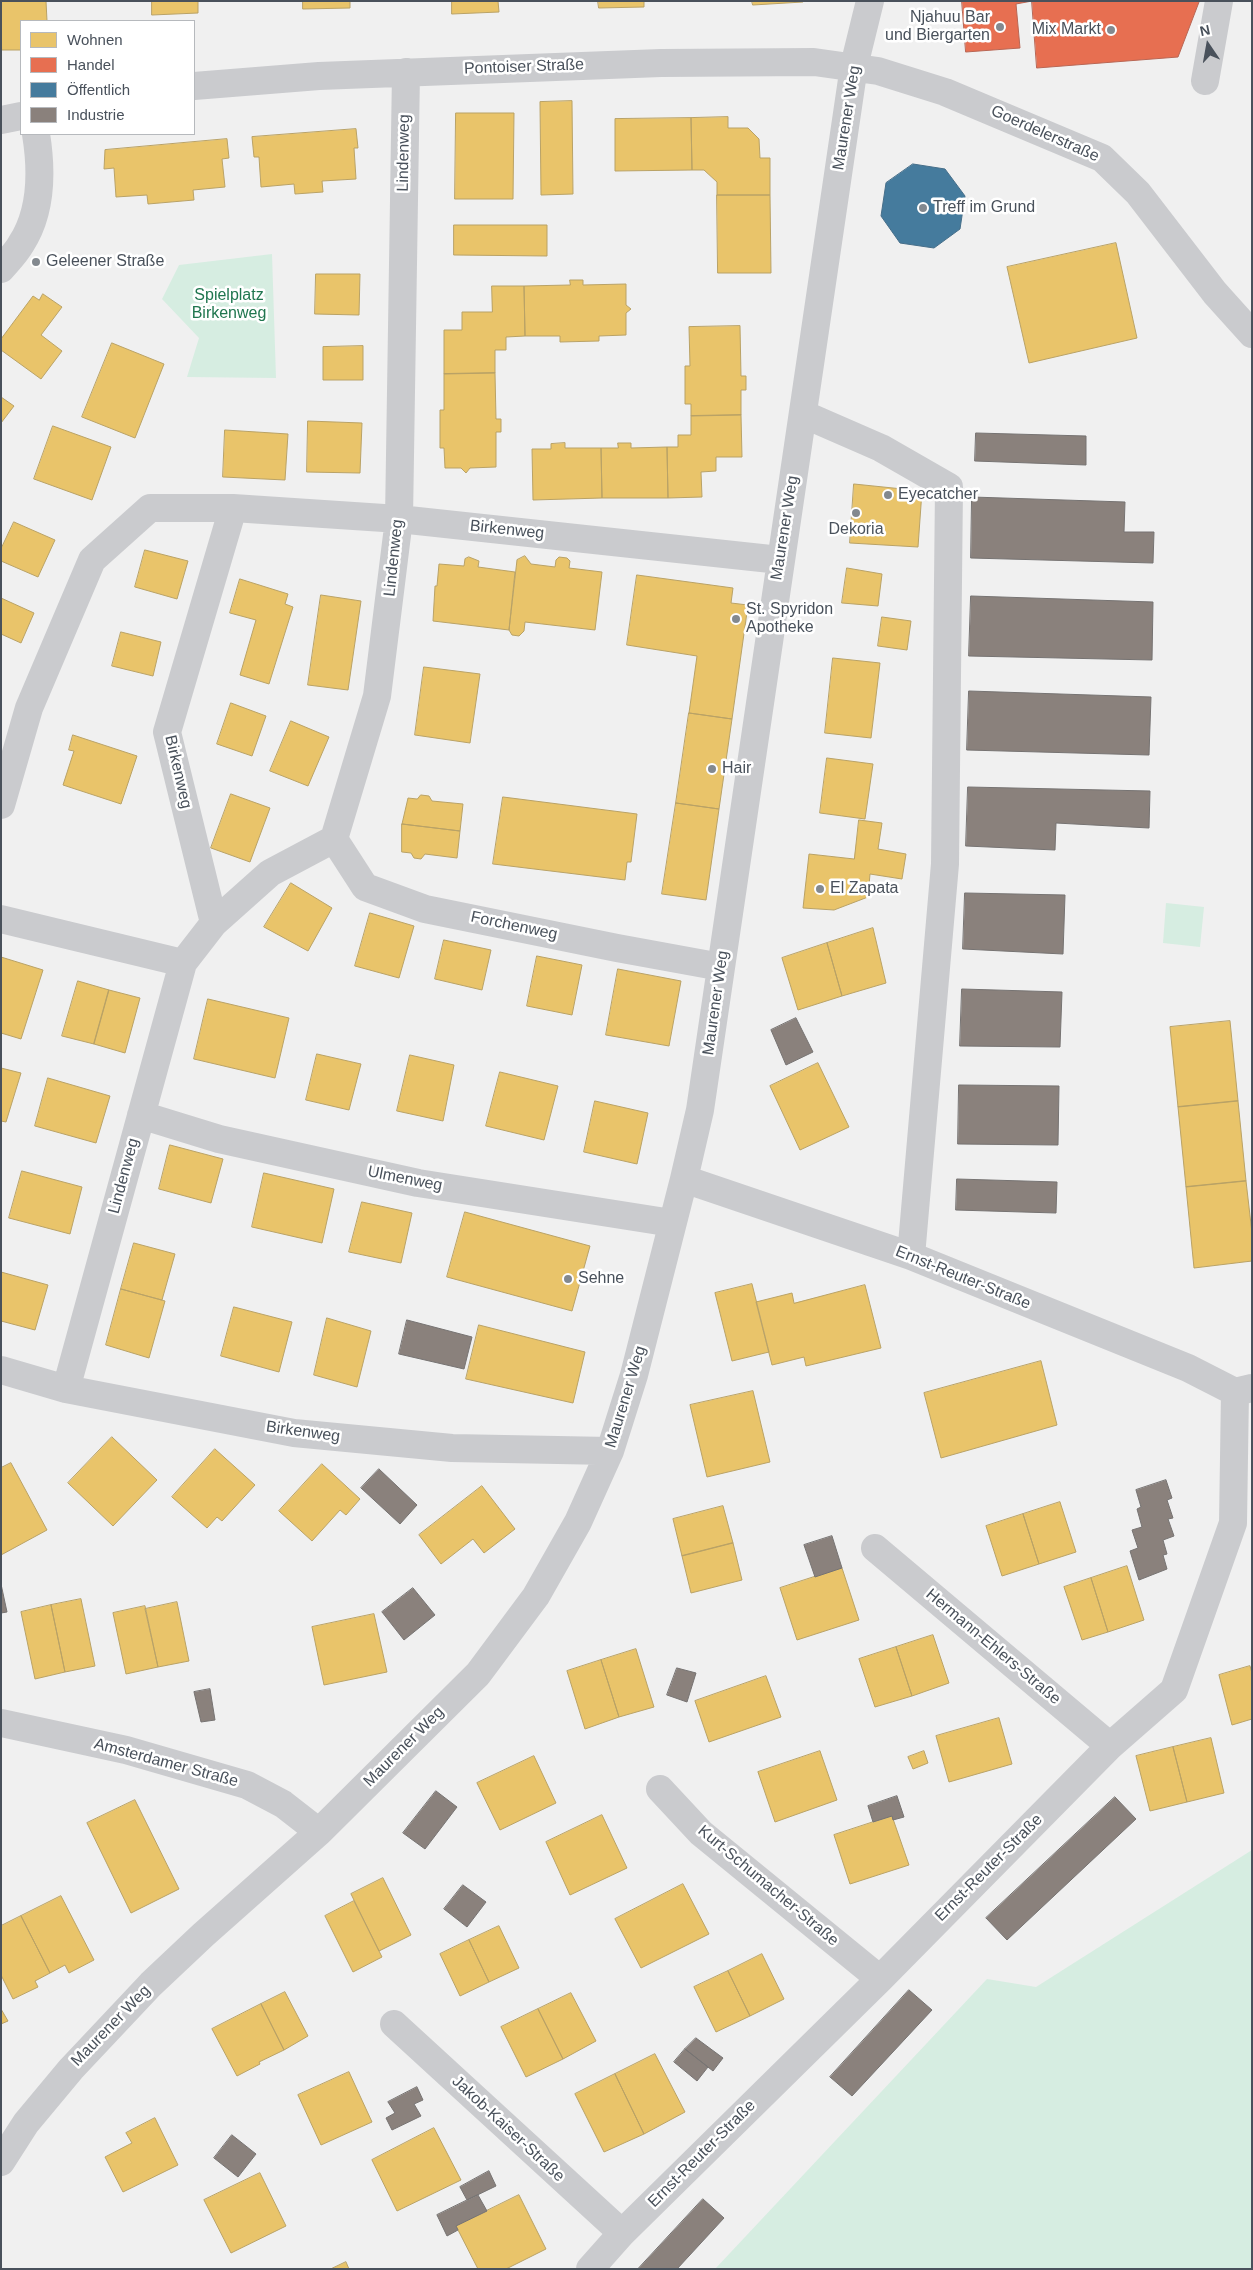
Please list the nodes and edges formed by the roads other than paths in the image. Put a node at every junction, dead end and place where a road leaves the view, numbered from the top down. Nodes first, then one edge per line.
1 (870, 1) edge
2 (1219, 1) edge
3 (854, 66) junction
4 (406, 72) junction
5 (1205, 81) dead end
6 (195, 86) edge
7 (20, 116) edge
8 (1, 120) edge
9 (36, 135) edge
10 (1, 268) edge
11 (1252, 334) edge
12 (803, 414) junction
13 (232, 508) junction
14 (399, 519) junction
15 (780, 560) junction
16 (1, 805) edge
17 (334, 839) junction
18 (1, 919) edge
19 (214, 923) junction
20 (184, 963) junction
21 (721, 967) junction
22 (141, 1115) junction
23 (684, 1179) junction
24 (672, 1224) junction
25 (911, 1256) junction
26 (1, 1370) edge
27 (66, 1389) junction
28 (1243, 1390) edge
29 (610, 1451) junction
30 (875, 1548) dead end
31 (1, 1723) edge
32 (1110, 1746) junction
33 (660, 1789) dead end
34 (318, 1832) junction
35 (880, 1979) junction
36 (394, 2024) dead end
37 (1, 2162) edge
38 (622, 2233) junction
39 (590, 2269) edge

1 - 3 street, Maurener Weg
2 - 5 street
3 - 4 street, Pontoiser Straße
3 - 11 street, Goerdelerstraße
3 - 12 street, Maurener Weg
4 - 6 street, Pontoiser Straße
4 - 14 street, Lindenweg
7 - 8 street
9 - 10 street
12 - 15 street, Maurener Weg
12 - 25 street
13 - 14 street, Birkenweg
13 - 16 street, Birkenweg
13 - 19 street, Birkenweg
14 - 15 street, Birkenweg
14 - 17 street, Lindenweg
15 - 21 street, Maurener Weg
17 - 19 street, Lindenweg
17 - 21 street, Forchenweg
18 - 20 street
19 - 20 street, Lindenweg
20 - 22 street, Lindenweg
21 - 23 street, Maurener Weg
22 - 24 street, Ulmenweg
22 - 27 street, Lindenweg
23 - 24 street, Maurener Weg
23 - 25 street, Ernst-Reuter-Straße
24 - 29 street, Maurener Weg
25 - 28 street, Ernst-Reuter-Straße
26 - 27 street, Birkenweg
27 - 29 street, Birkenweg
28 - 32 street, Ernst-Reuter-Straße
29 - 34 street, Maurener Weg
30 - 32 street, Hermann-Ehlers-Straße
31 - 34 street, Amsterdamer Straße
32 - 35 street, Ernst-Reuter-Straße
33 - 35 street, Kurt-Schumacher-Straße
34 - 37 street, Maurener Weg
35 - 38 street, Ernst-Reuter-Straße
36 - 38 street, Jakob-Kaiser-Straße
38 - 39 street, Ernst-Reuter-Straße

